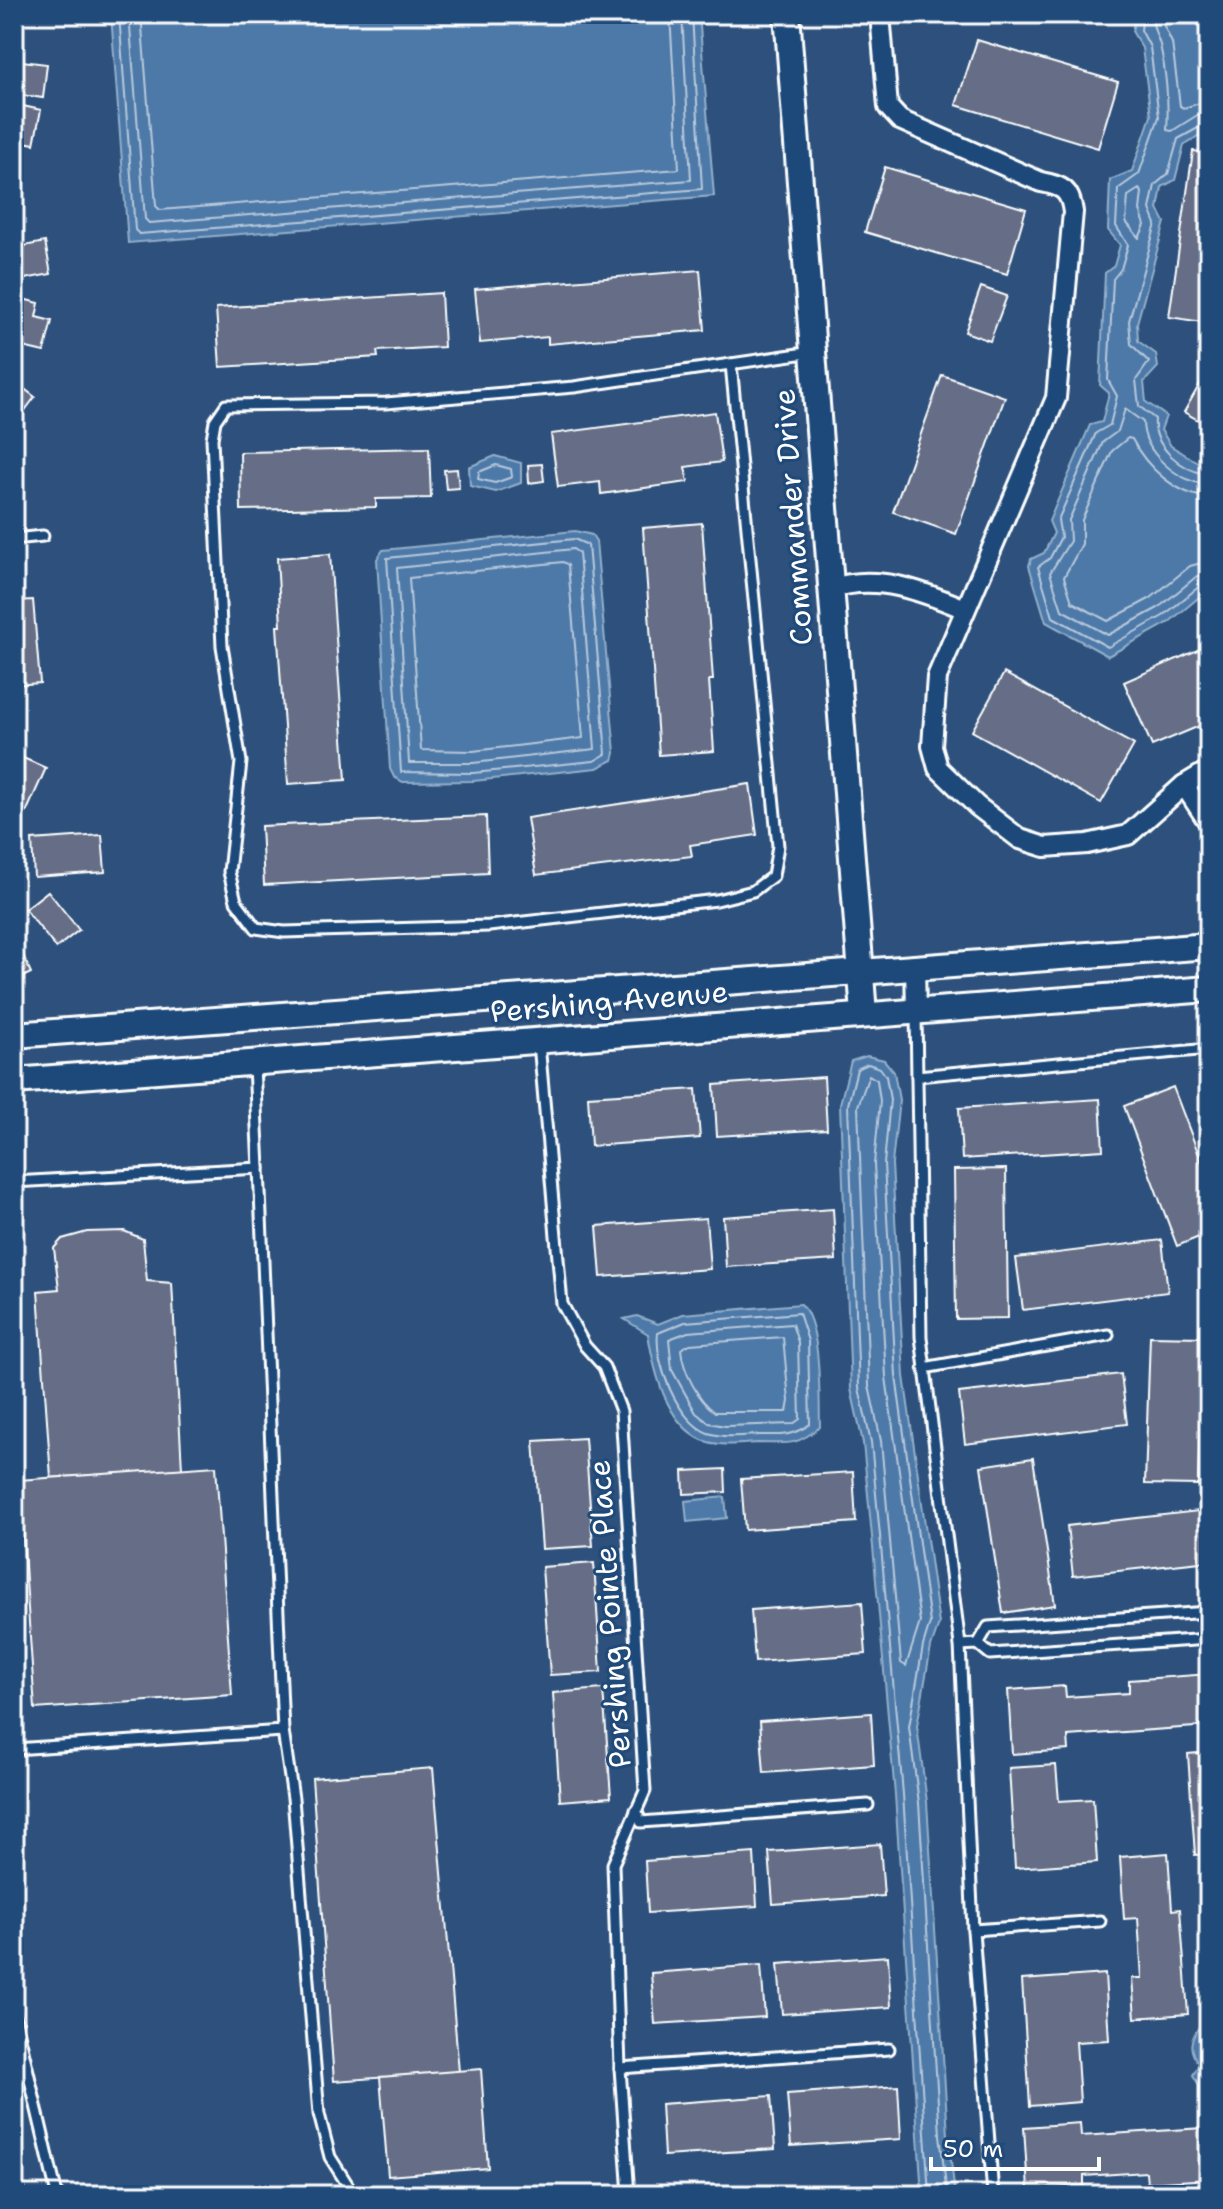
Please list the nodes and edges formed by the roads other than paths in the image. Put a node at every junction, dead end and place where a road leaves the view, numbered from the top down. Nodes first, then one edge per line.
1 (787, 14) edge
2 (880, 14) edge
3 (812, 352) junction
4 (731, 364) junction
5 (43, 536) dead end
6 (14, 539) edge
7 (830, 589) junction
8 (965, 609) junction
9 (1209, 770) edge
10 (1184, 785) junction
11 (1209, 823) edge
12 (1209, 946) edge
13 (915, 967) junction
14 (860, 971) junction
15 (1209, 989) edge
16 (916, 1011) junction
17 (864, 1014) junction
18 (14, 1035) edge
19 (539, 1040) junction
20 (1207, 1049) edge
21 (254, 1062) junction
22 (917, 1076) junction
23 (14, 1081) edge
24 (1209, 1086) edge
25 (259, 1168) junction
26 (14, 1182) edge
27 (1108, 1335) dead end
28 (924, 1368) junction
29 (1209, 1612) edge
30 (1209, 1639) edge
31 (978, 1644) junction
32 (960, 1645) junction
33 (283, 1731) junction
34 (14, 1749) edge
35 (868, 1805) dead end
36 (636, 1810) junction
37 (1100, 1921) dead end
38 (973, 1930) junction
39 (14, 2012) edge
40 (889, 2049) dead end
41 (620, 2068) junction
42 (57, 2195) edge
43 (354, 2195) edge
44 (629, 2195) edge
45 (993, 2195) edge

1 - 3 street, Commander Drive
2 - 8 street
3 - 4 lane
3 - 7 street, Commander Drive
4 - 4 lane
5 - 6 lane
7 - 8 street
7 - 14 street, Commander Drive
8 - 10 street
9 - 10 street
10 - 11 street
12 - 13 street, Pershing Avenue
13 - 14 street, Pershing Avenue
13 - 16 street
14 - 17 street, Commander Drive
14 - 18 street, Pershing Avenue
15 - 16 street, Pershing Avenue
16 - 17 street, Pershing Avenue
16 - 22 lane
17 - 19 street, Pershing Avenue
19 - 21 street, Pershing Avenue
19 - 36 lane, Pershing Pointe Place
20 - 22 lane
20 - 24 lane
21 - 23 street, Pershing Avenue
21 - 25 lane
22 - 28 lane
25 - 26 lane
25 - 33 lane
27 - 28 lane
28 - 32 lane
29 - 31 lane
30 - 31 lane
31 - 32 lane
32 - 38 lane
33 - 34 lane
33 - 43 lane
35 - 36 lane
36 - 41 lane, Pershing Pointe Place
37 - 38 lane
38 - 45 lane
39 - 42 lane
40 - 41 lane
41 - 44 lane, Pershing Pointe Place

